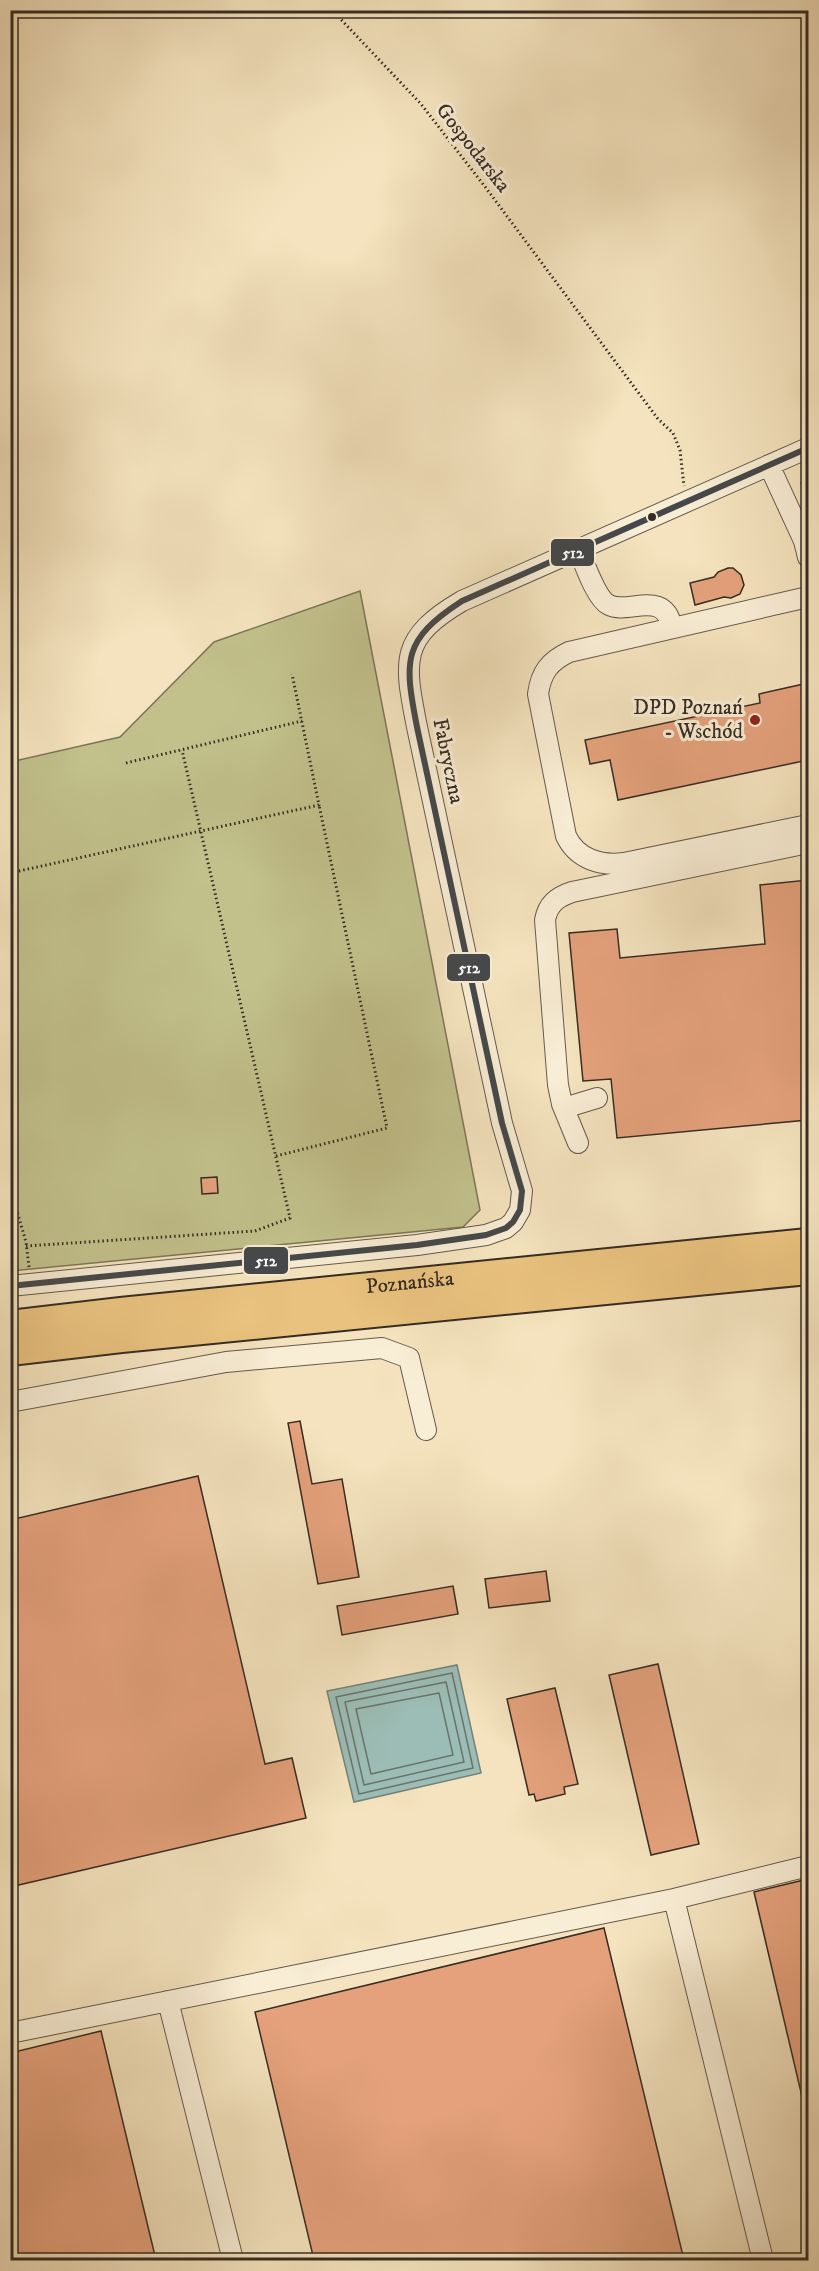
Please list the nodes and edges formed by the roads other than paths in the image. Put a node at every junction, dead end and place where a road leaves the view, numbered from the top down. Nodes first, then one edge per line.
1 (808, 448) edge
2 (769, 465) junction
3 (807, 546) edge
4 (578, 548) junction
5 (808, 597) edge
6 (672, 628) junction
7 (808, 825) edge
8 (808, 843) edge
9 (597, 1098) dead end
10 (564, 1108) junction
11 (578, 1143) dead end
12 (808, 1243) edge
13 (808, 1270) edge
14 (10, 1286) edge
15 (10, 1325) edge
16 (10, 1351) edge
17 (10, 1402) edge
18 (426, 1430) dead end
19 (808, 1866) edge
20 (674, 1899) junction
21 (168, 2001) junction
22 (10, 2033) edge
23 (233, 2260) edge
24 (763, 2260) edge

1 - 2 street, Fabryczna
2 - 3 street
2 - 4 street, Fabryczna
4 - 6 street
4 - 14 street, Fabryczna
5 - 6 street
6 - 7 street
8 - 10 street
9 - 10 street
10 - 11 street
12 - 15 highway, Poznańska
13 - 16 highway, Poznańska
17 - 18 street
19 - 20 street
20 - 21 street
20 - 24 street
21 - 22 street
21 - 23 street

